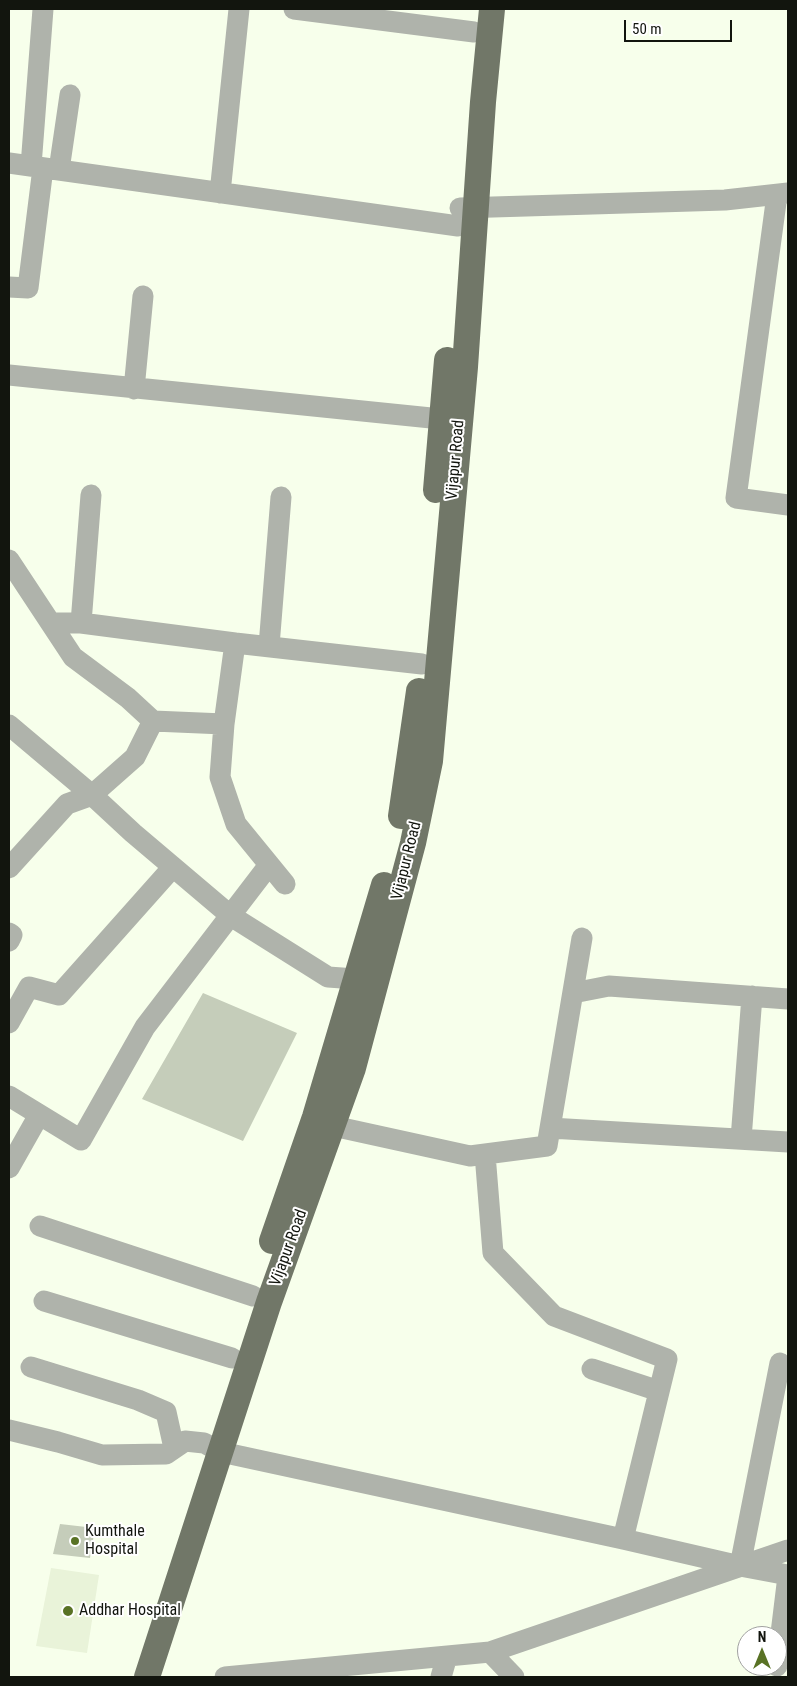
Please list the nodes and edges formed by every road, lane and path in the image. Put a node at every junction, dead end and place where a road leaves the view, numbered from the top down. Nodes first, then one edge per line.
1 (43, 9) edge
2 (239, 9) edge
3 (294, 9) edge
4 (492, 9) edge
5 (475, 20) edge
6 (70, 95) dead end
7 (9, 163) edge
8 (44, 168) junction
9 (220, 193) junction
10 (783, 194) edge
11 (464, 214) junction
12 (9, 287) edge
13 (143, 296) dead end
14 (9, 375) edge
15 (134, 388) junction
16 (441, 419) junction
17 (91, 495) dead end
18 (281, 496) dead end
19 (788, 505) edge
20 (9, 560) edge
21 (51, 623) junction
22 (81, 623) junction
23 (235, 643) junction
24 (269, 646) junction
25 (422, 664) junction
26 (153, 721) junction
27 (224, 724) junction
28 (10, 730) edge
29 (92, 795) junction
30 (269, 865) junction
31 (173, 867) junction
32 (9, 868) edge
33 (285, 884) dead end
34 (231, 916) junction
35 (9, 933) edge
36 (582, 938) dead end
37 (9, 941) edge
38 (356, 978) junction
39 (573, 993) junction
40 (752, 996) junction
41 (788, 999) edge
42 (9, 1023) edge
43 (9, 1096) edge
44 (39, 1114) junction
45 (333, 1126) junction
46 (550, 1128) junction
47 (741, 1139) junction
48 (788, 1142) edge
49 (485, 1154) junction
50 (9, 1168) edge
51 (40, 1226) dead end
52 (253, 1296) junction
53 (44, 1301) dead end
54 (232, 1358) junction
55 (780, 1363) dead end
56 (31, 1368) dead end
57 (592, 1369) dead end
58 (659, 1391) junction
59 (780, 1403) edge
60 (9, 1430) edge
61 (174, 1448) junction
62 (213, 1448) junction
63 (623, 1539) junction
64 (788, 1550) edge
65 (740, 1566) junction
66 (788, 1576) edge
67 (782, 1626) edge
68 (490, 1652) junction
69 (447, 1656) junction
70 (132, 1677) edge
71 (147, 1677) edge
72 (225, 1677) edge
73 (441, 1677) edge
74 (514, 1677) edge

1 - 8 street
2 - 9 street
3 - 5 street
4 - 11 main road, Vijapur Road
5 - 11 main road, Vijapur Road
6 - 8 street
7 - 8 street
8 - 9 street
8 - 12 street
9 - 11 street
10 - 11 street
10 - 19 street
11 - 16 main road, Vijapur Road
11 - 45 main road, Vijapur Road
13 - 15 street
14 - 15 street
15 - 16 street
16 - 25 main road, Vijapur Road
17 - 22 street
18 - 24 street
20 - 21 street
21 - 22 street
21 - 26 street
22 - 23 street
23 - 24 street
23 - 27 street
24 - 25 street
25 - 38 main road, Vijapur Road
26 - 27 street
26 - 29 street
27 - 30 street
28 - 29 street
29 - 31 street
29 - 32 street
30 - 33 street
30 - 34 street
31 - 34 street
31 - 42 street
34 - 38 street
34 - 44 street
35 - 37 street
36 - 39 street
38 - 52 main road, Vijapur Road
39 - 40 street
39 - 46 street
40 - 41 street
40 - 47 street
43 - 44 street
44 - 50 street
45 - 49 street
45 - 62 main road, Vijapur Road
46 - 47 street
46 - 49 street
47 - 48 street
49 - 58 street
51 - 52 street
52 - 54 main road, Vijapur Road
53 - 54 street
54 - 62 main road, Vijapur Road
55 - 59 street
56 - 61 street
57 - 58 street
58 - 63 street
59 - 65 street
60 - 61 street
61 - 62 street
62 - 63 street
62 - 70 main road, Vijapur Road
62 - 71 main road, Vijapur Road
63 - 65 street
64 - 65 street
65 - 66 street
65 - 68 street
66 - 67 street
68 - 69 street
68 - 74 street
69 - 72 street
69 - 73 street

